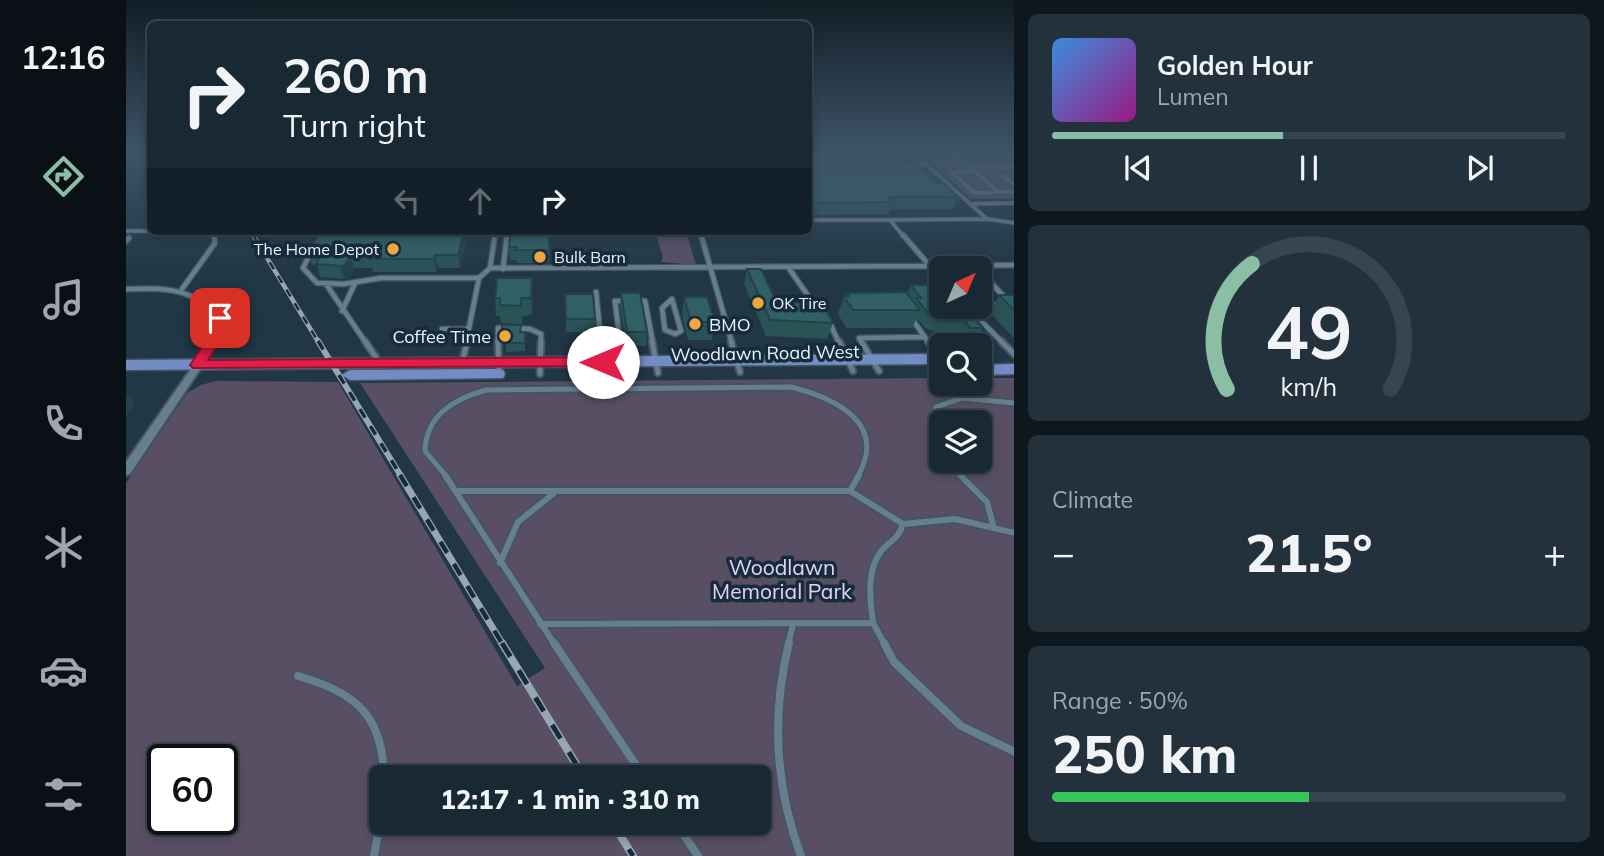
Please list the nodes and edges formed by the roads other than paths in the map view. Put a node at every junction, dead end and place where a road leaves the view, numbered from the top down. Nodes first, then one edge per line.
1 (957, 192) edge
2 (974, 192) edge
3 (1000, 192) joint
4 (1014, 192) edge
5 (1014, 203) edge
6 (970, 204) junction
7 (987, 219) junction
8 (812, 220) edge
9 (890, 220) junction
10 (1014, 223) edge
11 (126, 231) edge
12 (147, 231) edge
13 (214, 235) edge
14 (495, 235) edge
15 (507, 235) edge
16 (701, 235) edge
17 (314, 248) edge
18 (929, 265) edge
19 (1014, 265) edge
20 (929, 266) edge
21 (712, 267) junction
22 (788, 267) junction
23 (992, 267) edge
24 (490, 268) junction
25 (503, 269) junction
26 (479, 278) junction
27 (355, 282) junction
28 (992, 283) edge
29 (326, 284) junction
30 (126, 289) edge
31 (182, 289) junction
32 (596, 292) dead end
33 (672, 299) joint
34 (1013, 304) edge
35 (992, 305) edge
36 (342, 311) junction
37 (906, 311) edge
38 (978, 319) edge
39 (442, 329) dead end
40 (469, 329) junction
41 (925, 337) junction
42 (929, 342) edge
43 (1014, 356) edge
44 (992, 357) edge
45 (929, 360) edge
46 (380, 363) junction
47 (126, 365) edge
48 (849, 365) junction
49 (875, 365) junction
50 (623, 367) junction
51 (657, 367) junction
52 (738, 367) junction
53 (462, 368) junction
54 (499, 368) junction
55 (540, 368) junction
56 (603, 368) junction
57 (929, 369) edge
58 (1014, 369) edge
59 (194, 370) junction
60 (992, 370) edge
61 (126, 376) edge
62 (1014, 403) edge
63 (937, 410) edge
64 (126, 471) edge
65 (959, 473) edge
66 (458, 491) junction
67 (850, 491) junction
68 (555, 493) junction
69 (903, 524) junction
70 (993, 526) junction
71 (1014, 533) edge
72 (500, 563) junction
73 (540, 624) junction
74 (873, 624) junction
75 (793, 625) junction
76 (298, 676) dead end
77 (1014, 752) edge
78 (386, 765) edge
79 (636, 765) edge
80 (378, 835) edge
81 (684, 835) edge
82 (374, 856) edge
83 (698, 856) edge
84 (801, 856) edge

1 - 6 lane
2 - 3 lane
3 - 4 lane
5 - 6 lane
6 - 7 lane
7 - 9 lane
7 - 10 lane
8 - 9 lane
9 - 18 lane
11 - 12 lane
13 - 31 lane
14 - 24 lane
15 - 25 lane
16 - 21 lane
17 - 29 lane
19 - 23 lane
20 - 22 lane
21 - 22 lane
21 - 25 lane
21 - 52 lane
22 - 48 lane
24 - 25 lane
24 - 26 lane
26 - 27 lane
26 - 40 lane
27 - 29 lane
27 - 36 lane
28 - 34 lane
29 - 36 lane
30 - 31 lane
31 - 59 lane
32 - 56 lane
33 - 33 lane
34 - 35 lane
36 - 46 lane
37 - 41 lane
38 - 43 lane
39 - 40 lane
40 - 53 lane
41 - 42 lane
41 - 49 lane
43 - 44 main road
45 - 49 main road, Woodlawn Road West
46 - 53 main road, Woodlawn Road West
46 - 59 main road, Woodlawn Road West
47 - 59 main road, Woodlawn Road West
48 - 49 main road, Woodlawn Road West
48 - 52 main road, Woodlawn Road West
49 - 57 main road, Woodlawn Road West
50 - 51 main road, Woodlawn Road West
50 - 51 lane
50 - 56 main road, Woodlawn Road West
51 - 52 main road, Woodlawn Road West
53 - 54 main road, Woodlawn Road West
53 - 59 main road, Woodlawn Road West
54 - 55 main road, Woodlawn Road West
54 - 55 lane
55 - 56 main road, Woodlawn Road West
58 - 60 main road
59 - 61 main road, Woodlawn Road West
59 - 64 street
62 - 63 lane
65 - 70 lane
66 - 67 lane
66 - 68 lane
66 - 72 lane
67 - 68 lane
67 - 69 lane
68 - 72 lane
69 - 70 lane
69 - 74 lane
70 - 71 lane
72 - 73 lane
73 - 75 lane
73 - 79 lane
74 - 75 lane
74 - 77 lane
75 - 84 lane
76 - 78 lane
80 - 82 lane
81 - 83 lane

